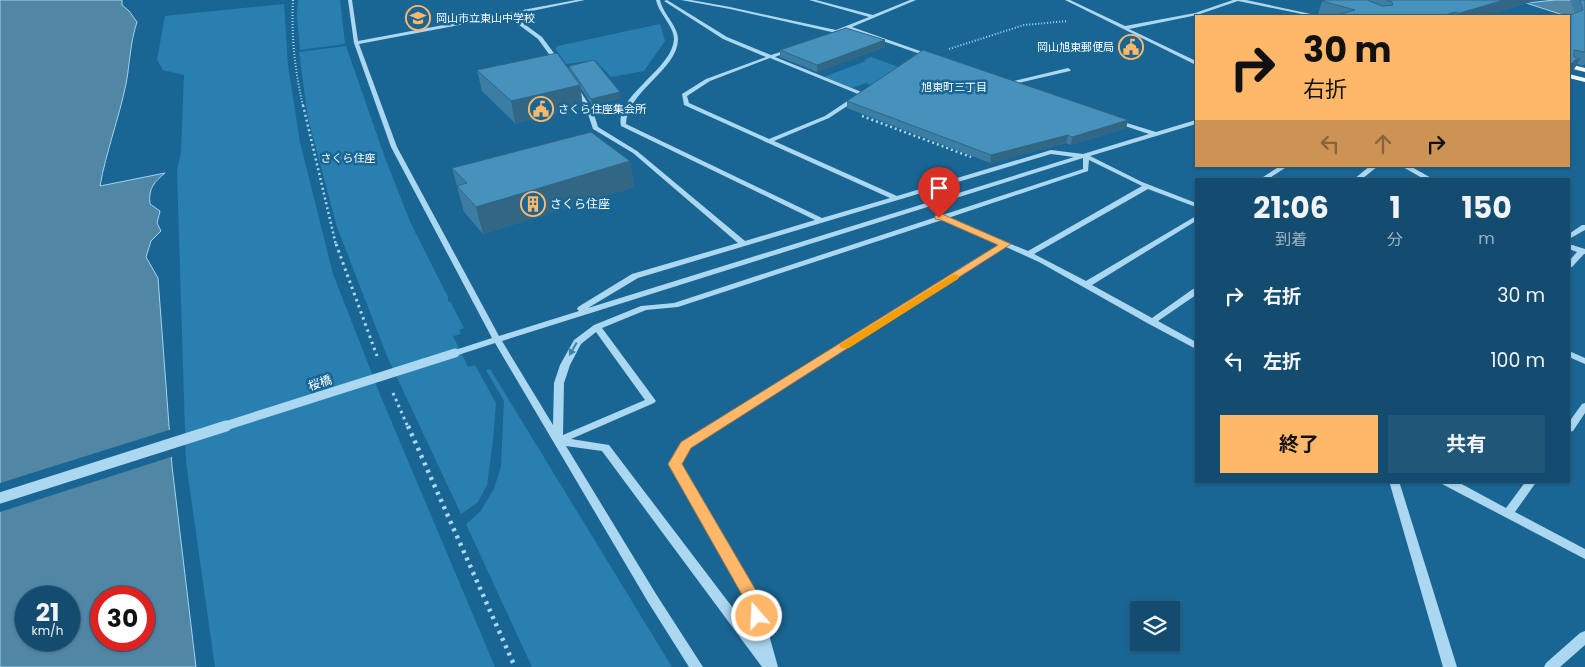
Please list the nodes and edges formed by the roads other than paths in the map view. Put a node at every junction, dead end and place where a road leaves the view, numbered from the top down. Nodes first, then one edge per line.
1 (350, 0) edge
2 (583, 0) edge
3 (683, 0) edge
4 (811, 0) edge
5 (914, 0) edge
6 (1066, 0) edge
7 (1238, 0) edge
8 (669, 1) edge
9 (658, 2) edge
10 (508, 14) junction
11 (1313, 15) edge
12 (874, 17) junction
13 (848, 27) junction
14 (1124, 28) junction
15 (836, 32) junction
16 (827, 35) edge
17 (356, 43) junction
18 (799, 46) edge
19 (771, 56) junction
20 (938, 59) edge
21 (1195, 63) edge
22 (1570, 66) edge
23 (562, 68) edge
24 (1068, 70) dead end
25 (1585, 70) edge
26 (1570, 76) edge
27 (1000, 80) edge
28 (1585, 80) edge
29 (1009, 83) junction
30 (573, 84) edge
31 (1018, 87) edge
32 (1110, 118) edge
33 (1195, 122) edge
34 (1156, 134) junction
35 (769, 141) junction
36 (1086, 156) junction
37 (1283, 167) edge
38 (1374, 167) edge
39 (1406, 167) edge
40 (1265, 178) edge
41 (1358, 178) edge
42 (1428, 178) edge
43 (1148, 186) junction
44 (897, 198) junction
45 (1195, 205) edge
46 (942, 217) junction
47 (1195, 219) edge
48 (821, 220) junction
49 (1585, 228) edge
50 (1570, 236) edge
51 (743, 243) junction
52 (1006, 244) junction
53 (1570, 246) edge
54 (1583, 252) edge
55 (1028, 254) junction
56 (1570, 265) edge
57 (1086, 285) junction
58 (648, 291) junction
59 (1195, 292) edge
60 (644, 308) junction
61 (568, 317) junction
62 (1152, 322) junction
63 (597, 327) junction
64 (497, 340) junction
65 (1195, 345) edge
66 (1570, 354) edge
67 (1585, 361) edge
68 (1585, 406) edge
69 (1570, 428) edge
70 (558, 441) junction
71 (1395, 483) edge
72 (1450, 483) edge
73 (1531, 483) edge
74 (0, 498) edge
75 (1508, 514) junction
76 (1585, 554) edge
77 (1585, 637) edge
78 (696, 667) edge
79 (770, 667) edge
80 (1450, 667) edge
81 (1551, 667) edge

1 - 17 street
2 - 10 street
3 - 15 street
4 - 12 street
5 - 12 street
6 - 14 street
7 - 11 street
7 - 14 street
8 - 9 street
8 - 19 street
9 - 48 street
10 - 17 street
10 - 23 street
12 - 13 street
13 - 15 street
13 - 20 street
14 - 21 street
15 - 16 street
17 - 64 street
18 - 19 street
19 - 35 street
19 - 35 street
22 - 25 main road
24 - 29 street
26 - 28 main road
27 - 29 street
29 - 31 street
30 - 51 street
32 - 34 street
33 - 34 street, 桜橋
34 - 36 street, 桜橋
35 - 44 street
36 - 43 street
36 - 44 street
36 - 46 street
36 - 58 street, 桜橋
37 - 40 street
38 - 41 street
39 - 42 street
43 - 45 street
43 - 55 street
44 - 48 street
46 - 52 street
46 - 60 street
47 - 57 street
48 - 51 street
49 - 50 street
51 - 61 street
52 - 55 street
52 - 79 street
53 - 54 street
54 - 56 street
55 - 57 street
57 - 62 street
58 - 60 street
58 - 61 street, 桜橋
59 - 62 street
60 - 63 street
61 - 64 street, 桜橋
62 - 65 street
63 -> 70 street
63 - 70 street
64 - 70 street
64 - 74 street, 桜橋, bridge
66 - 67 street
68 - 69 street
70 - 78 street
70 - 79 street
71 - 80 street
72 - 75 street
73 - 75 street
75 - 76 street
77 - 81 street

